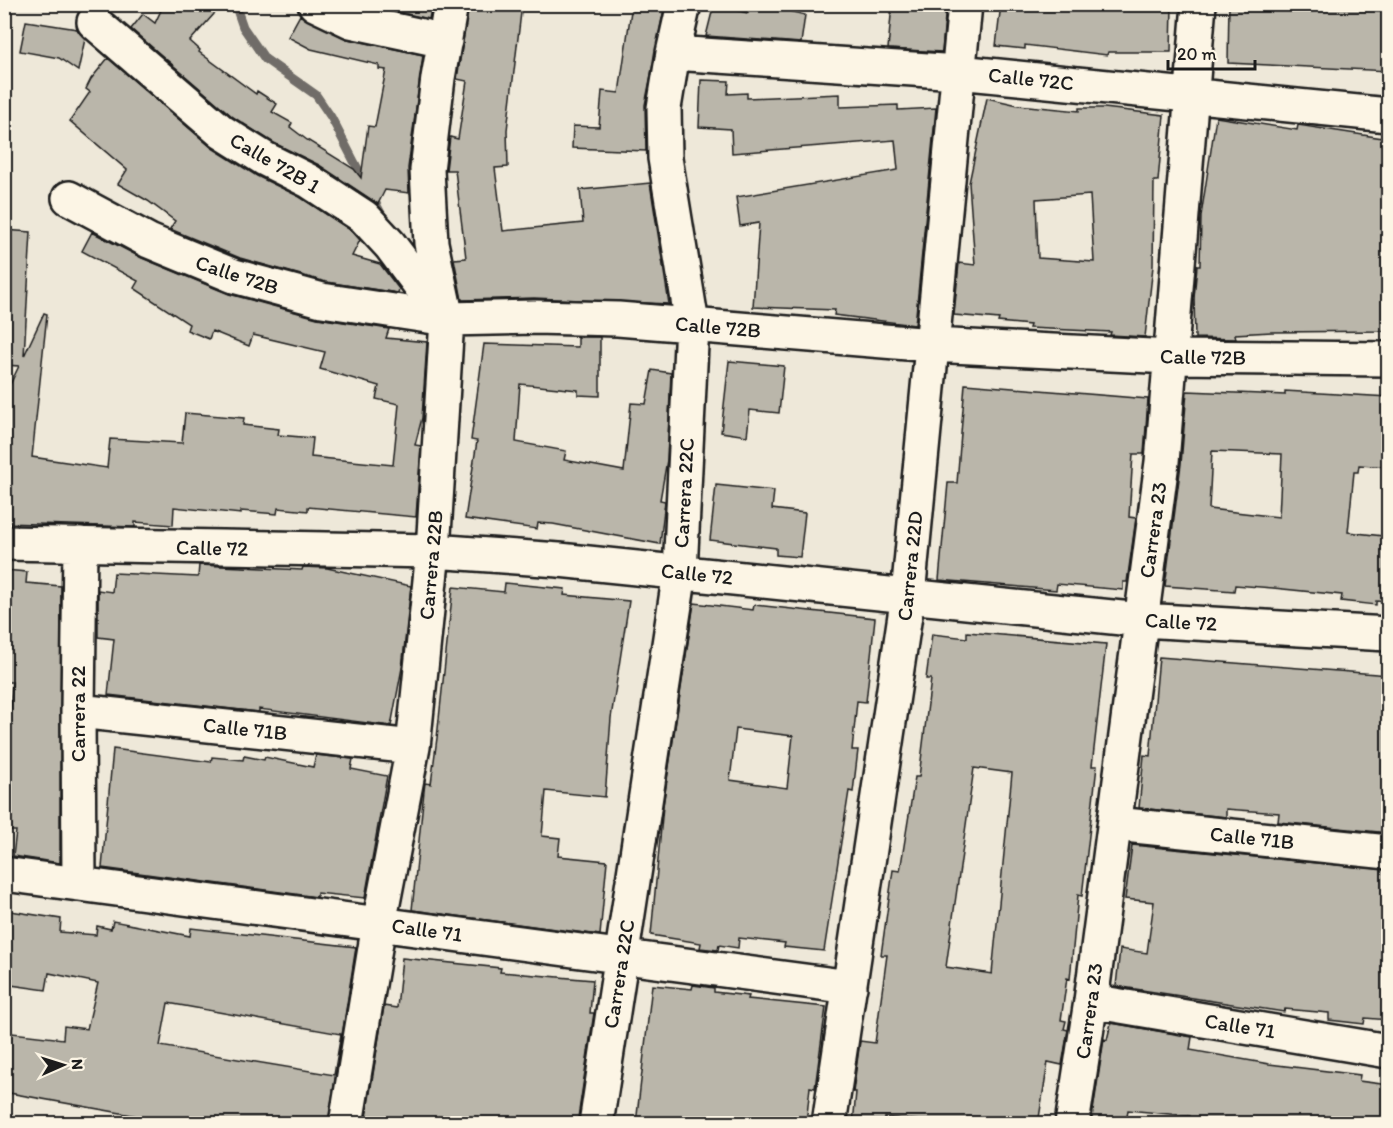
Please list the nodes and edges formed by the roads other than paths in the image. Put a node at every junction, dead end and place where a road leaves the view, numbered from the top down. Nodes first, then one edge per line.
1 (315, 4) edge
2 (451, 4) edge
3 (684, 4) edge
4 (964, 4) edge
5 (1199, 4) edge
6 (94, 22) dead end
7 (445, 40) junction
8 (673, 53) junction
9 (958, 72) junction
10 (1193, 95) junction
11 (1389, 115) edge
12 (69, 198) dead end
13 (447, 316) junction
14 (692, 324) junction
15 (932, 345) junction
16 (1171, 357) junction
17 (1389, 359) edge
18 (4, 543) edge
19 (80, 544) junction
20 (433, 551) junction
21 (681, 572) junction
22 (908, 595) junction
23 (1141, 620) junction
24 (1389, 634) edge
25 (78, 711) junction
26 (413, 747) junction
27 (1115, 824) junction
28 (1389, 852) edge
29 (4, 873) edge
30 (79, 884) junction
31 (379, 924) junction
32 (622, 957) junction
33 (850, 987) junction
34 (1091, 1001) junction
35 (1389, 1051) edge
36 (346, 1124) edge
37 (596, 1124) edge
38 (829, 1124) edge
39 (1072, 1124) edge

1 - 7 street
2 - 7 street, Carrera 22B
3 - 8 street, Carrera 22C
4 - 9 street, Carrera 22D
5 - 10 street, Carrera 23
6 - 13 street, Calle 72B 1
7 - 13 street, Carrera 22B
8 - 9 street, Calle 72C
8 - 14 street, Carrera 22C
9 - 10 street, Calle 72C
9 - 15 street, Carrera 22D
10 - 11 street, Calle 72C
10 - 16 street, Carrera 23
12 - 13 street, Calle 72B
13 - 14 street, Calle 72B
13 - 20 street, Carrera 22B
14 - 15 street, Calle 72B
14 - 21 street, Carrera 22C
15 - 16 street, Calle 72B
15 - 22 street, Carrera 22D
16 - 17 street, Calle 72B
16 - 23 street, Carrera 23
18 - 19 street, Calle 72
19 - 20 street, Calle 72
19 - 25 street, Carrera 22
20 - 21 street, Calle 72
20 - 26 street, Carrera 22B
21 - 22 street, Calle 72
21 - 32 street, Carrera 22C
22 - 23 street, Calle 72
22 - 33 street, Carrera 22D
23 - 24 street, Calle 72
23 - 27 street, Carrera 23
25 - 26 street, Calle 71B
25 - 30 street, Carrera 22
26 - 31 street, Carrera 22B
27 - 28 street, Calle 71B
27 - 34 street, Carrera 23
29 - 30 street, Calle 71
30 - 31 street, Calle 71
31 - 32 street, Calle 71
31 - 36 street, Carrera 22B
32 - 33 street, Calle 71
32 - 37 street, Carrera 22C
33 - 38 street, Carrera 22D
34 - 35 street, Calle 71
34 - 39 street, Carrera 23

